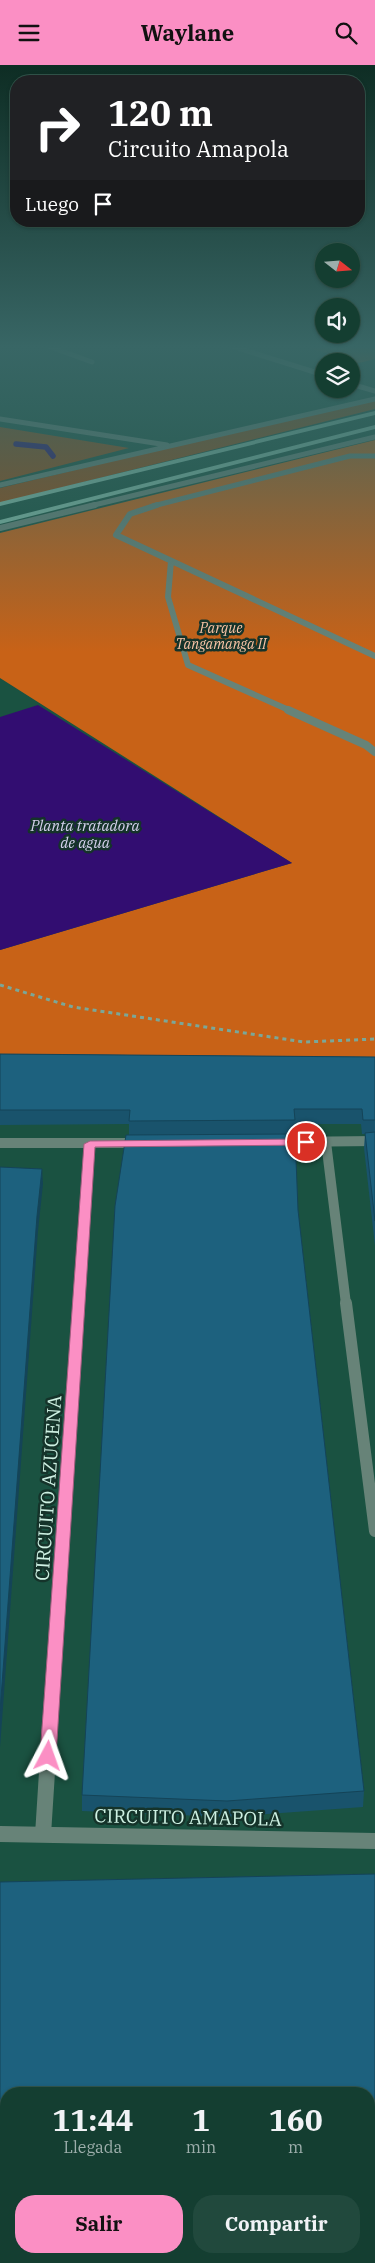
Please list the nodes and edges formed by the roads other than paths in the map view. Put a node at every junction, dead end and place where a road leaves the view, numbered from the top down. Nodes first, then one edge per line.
1 (169, 447) edge
2 (237, 447) edge
3 (297, 447) edge
4 (336, 447) edge
5 (375, 456) edge
6 (228, 464) junction
7 (242, 470) junction
8 (0, 485) edge
9 (0, 504) edge
10 (0, 522) edge
11 (0, 528) edge
12 (171, 561) junction
13 (375, 656) edge
14 (375, 753) edge
15 (375, 1141) edge
16 (326, 1142) junction
17 (0, 1143) edge
18 (149, 1143) edge
19 (277, 1143) edge
20 (90, 1144) junction
21 (375, 1531) edge
22 (0, 1834) edge
23 (43, 1835) junction
24 (375, 1841) edge

1 - 8 street
2 - 9 main road
3 - 6 main road
4 - 7 street
5 - 12 street
6 - 7 street
6 - 10 main road
7 - 11 street
12 - 13 street
12 - 14 street
15 - 16 street
16 - 19 street
16 - 21 street
17 - 20 street
18 - 20 street
20 - 23 street, CIRCUITO AZUCENA
22 - 23 street, CIRCUITO AMAPOLA
23 - 24 street, CIRCUITO AMAPOLA

